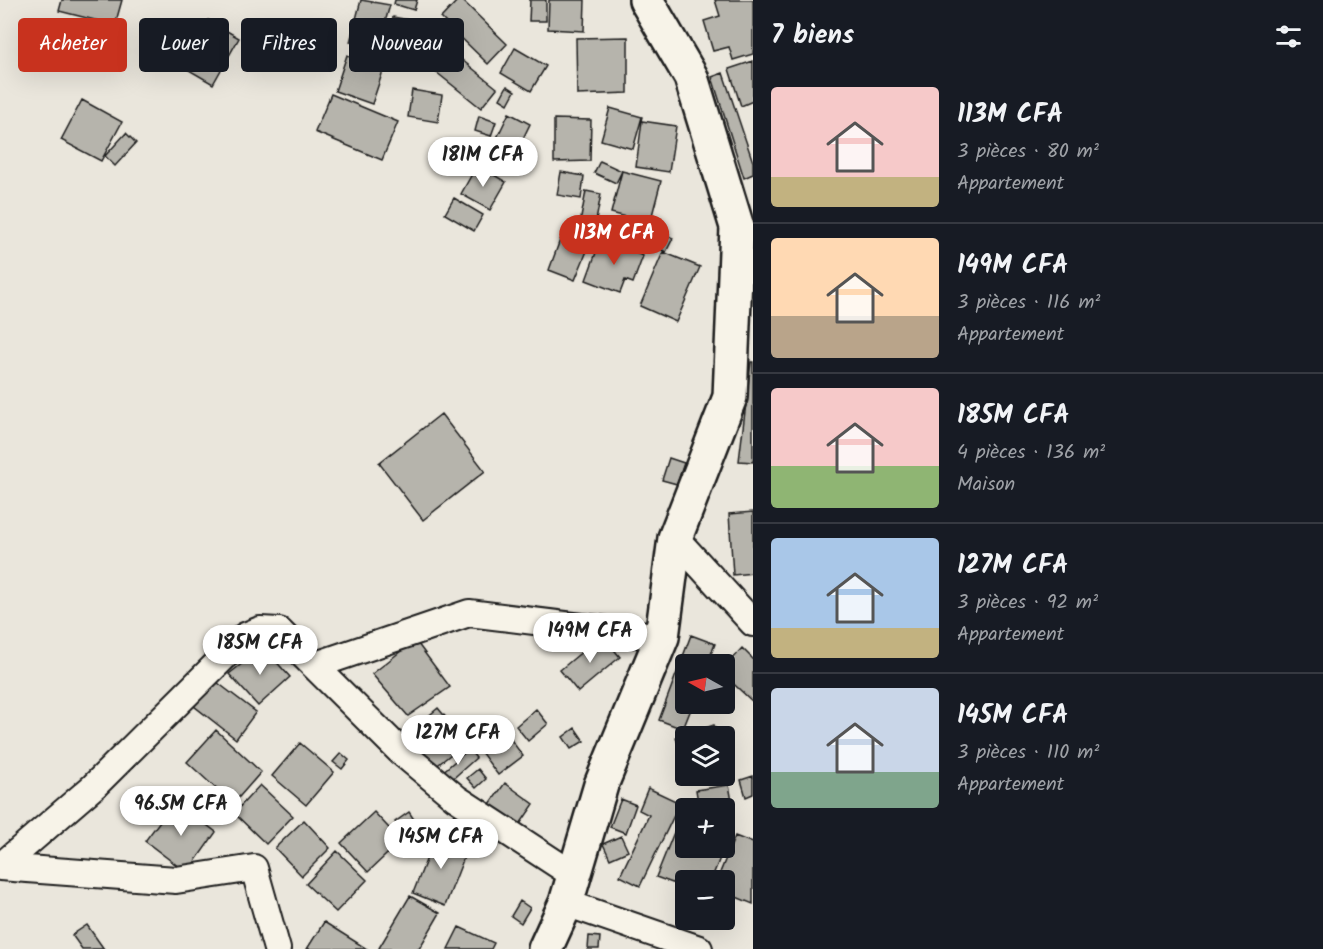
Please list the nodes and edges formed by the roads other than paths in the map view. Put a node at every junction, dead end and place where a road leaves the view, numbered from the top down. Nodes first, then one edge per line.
1 (646, 0) edge
2 (675, 538) junction
3 (753, 623) edge
4 (662, 637) junction
5 (316, 665) junction
6 (0, 867) edge
7 (569, 888) junction
8 (277, 949) edge
9 (545, 949) edge
10 (699, 949) edge

1 - 2 street
2 - 3 street
2 - 4 street
4 - 5 street
4 - 7 street
5 - 6 street
5 - 7 street
6 - 8 street
7 - 9 street
7 - 10 street

